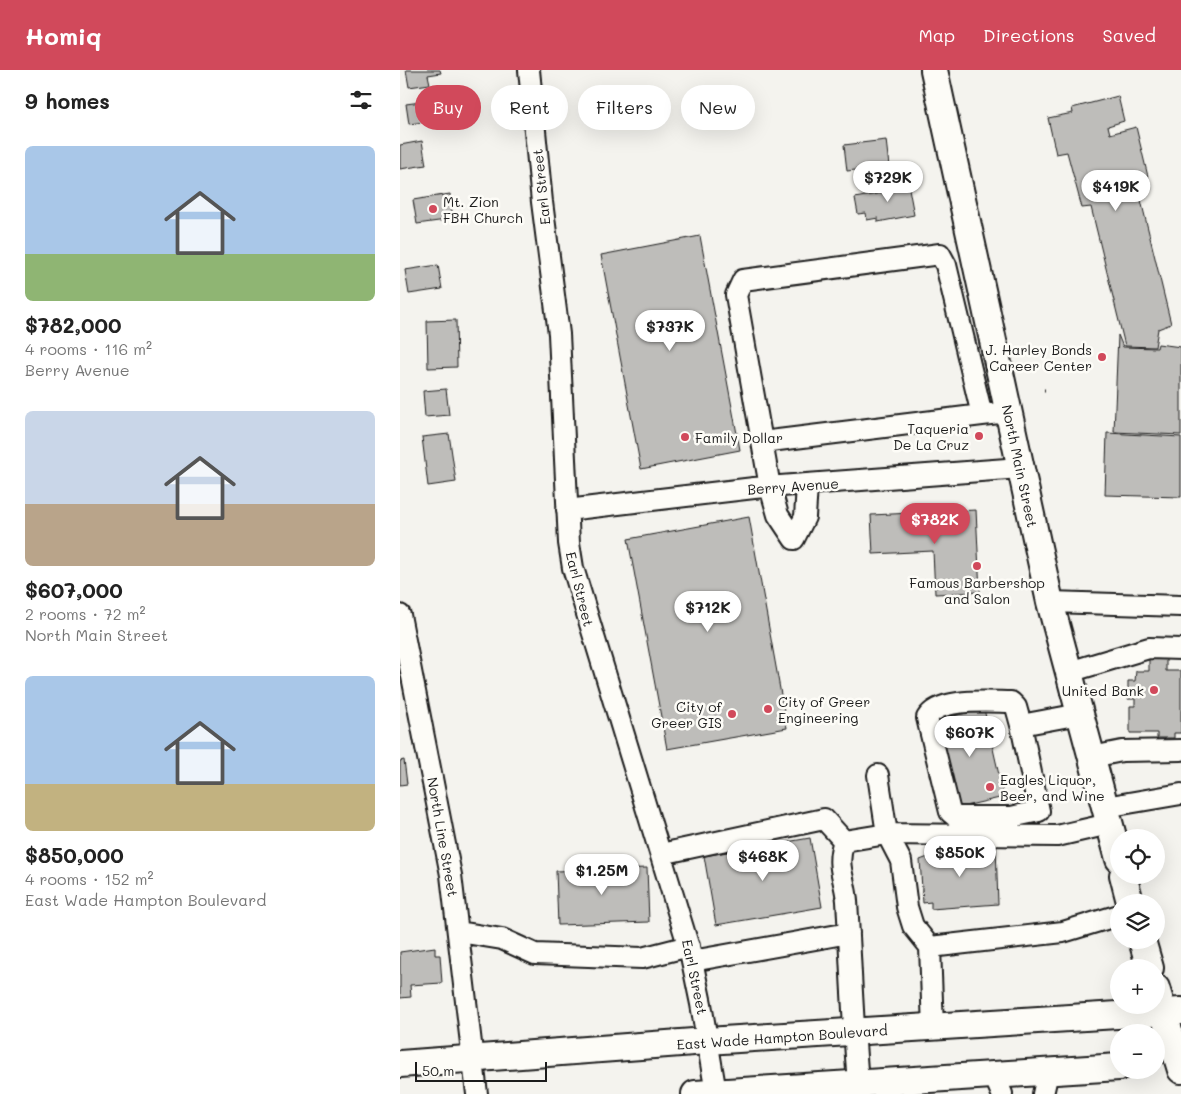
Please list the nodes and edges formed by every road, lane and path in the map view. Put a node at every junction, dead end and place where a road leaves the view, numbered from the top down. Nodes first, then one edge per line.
1 (529, 70) edge
2 (934, 70) edge
3 (1044, 390) dead end
4 (1049, 390) dead end
5 (1008, 412) junction
6 (982, 415) junction
7 (762, 442) junction
8 (1020, 468) junction
9 (807, 484) junction
10 (770, 487) junction
11 (567, 510) junction
12 (1050, 602) junction
13 (1181, 606) edge
14 (400, 616) edge
15 (1181, 650) edge
16 (1069, 672) junction
17 (1080, 714) junction
18 (1021, 725) junction
19 (1181, 750) edge
20 (1092, 757) junction
21 (878, 775) dead end
22 (1181, 794) edge
23 (1107, 816) junction
24 (1111, 829) edge
25 (887, 834) junction
26 (844, 841) junction
27 (661, 854) junction
28 (1110, 918) edge
29 (459, 932) junction
30 (849, 933) junction
31 (930, 947) junction
32 (690, 954) junction
33 (1167, 1004) edge
34 (933, 1028) junction
35 (852, 1033) junction
36 (708, 1041) junction
37 (473, 1060) junction
38 (400, 1064) edge
39 (1174, 1065) edge
40 (1110, 1069) edge
41 (1046, 1083) edge
42 (998, 1085) edge
43 (858, 1089) edge
44 (705, 1093) edge
45 (477, 1094) edge

1 - 11 street, Earl Street
2 - 5 main road, North Main Street
3 - 4 path
5 - 6 street
5 - 8 main road, North Main Street
6 - 7 street
6 - 7 street
7 - 10 street
8 - 9 street, Berry Avenue
8 - 12 main road, North Main Street
9 - 10 street, Berry Avenue
9 - 10 street
10 - 11 street, Berry Avenue
11 - 27 street, Earl Street
12 - 13 street
12 - 16 main road, North Main Street
14 - 29 street, North Line Street
15 - 16 street
16 - 17 main road, North Main Street
17 - 18 street
17 - 20 main road, North Main Street
18 - 18 street
19 - 20 street
20 - 23 main road, North Main Street
21 - 25 street
22 - 23 street
23 - 24 main road, North Main Street
23 - 25 street
25 - 26 street
25 - 31 street
26 - 27 street
26 - 30 street
27 - 32 street, Earl Street
28 - 31 street
29 - 32 street
29 - 37 street, North Line Street
30 - 32 street
30 - 35 street
31 - 34 street
32 - 36 street, Earl Street
33 - 34 main road, East Wade Hampton Boulevard
33 - 39 main road
34 - 35 main road, East Wade Hampton Boulevard
35 - 36 main road, East Wade Hampton Boulevard
35 - 43 street
36 - 37 main road, East Wade Hampton Boulevard
36 - 44 street, Earl Street
37 - 38 main road, East Wade Hampton Boulevard
37 - 45 street, North Line Street
40 - 41 main road
41 - 42 main road
42 - 43 main road
43 - 44 main road

